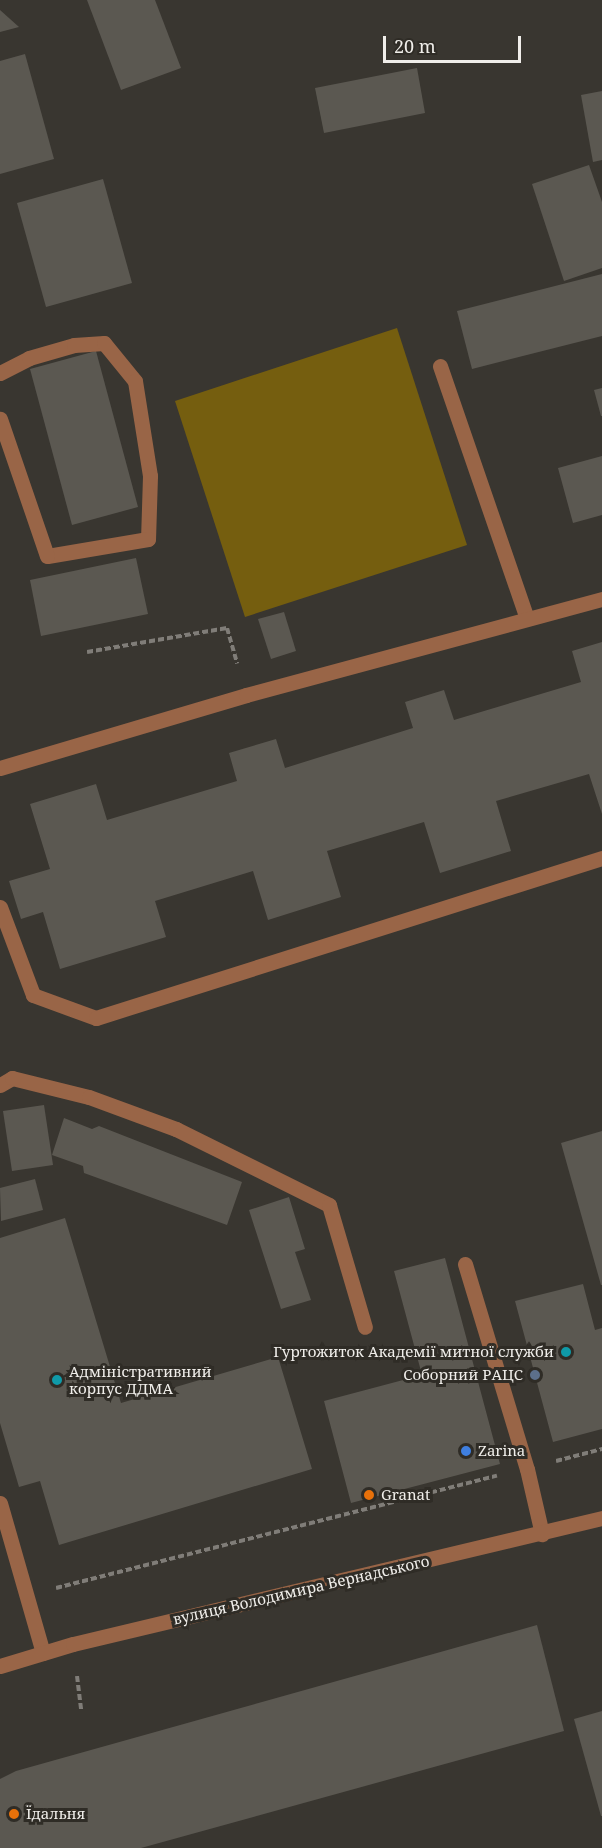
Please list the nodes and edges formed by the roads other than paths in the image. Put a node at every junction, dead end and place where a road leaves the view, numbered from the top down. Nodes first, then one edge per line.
1 (440, 366) dead end
2 (0, 373) edge
3 (0, 419) edge
4 (602, 599) edge
5 (527, 618) junction
6 (0, 768) edge
7 (602, 858) edge
8 (0, 907) edge
9 (0, 1085) edge
10 (465, 1264) dead end
11 (365, 1327) dead end
12 (0, 1503) edge
13 (602, 1518) edge
14 (542, 1534) junction
15 (44, 1653) junction
16 (0, 1666) edge

1 - 5 street
2 - 3 street
4 - 5 street
5 - 6 street
7 - 8 street
9 - 11 street
10 - 14 street
12 - 15 street
13 - 14 street, вулиця Володимира Вернадського
14 - 15 street, вулиця Володимира Вернадського
15 - 16 street, вулиця Володимира Вернадського

